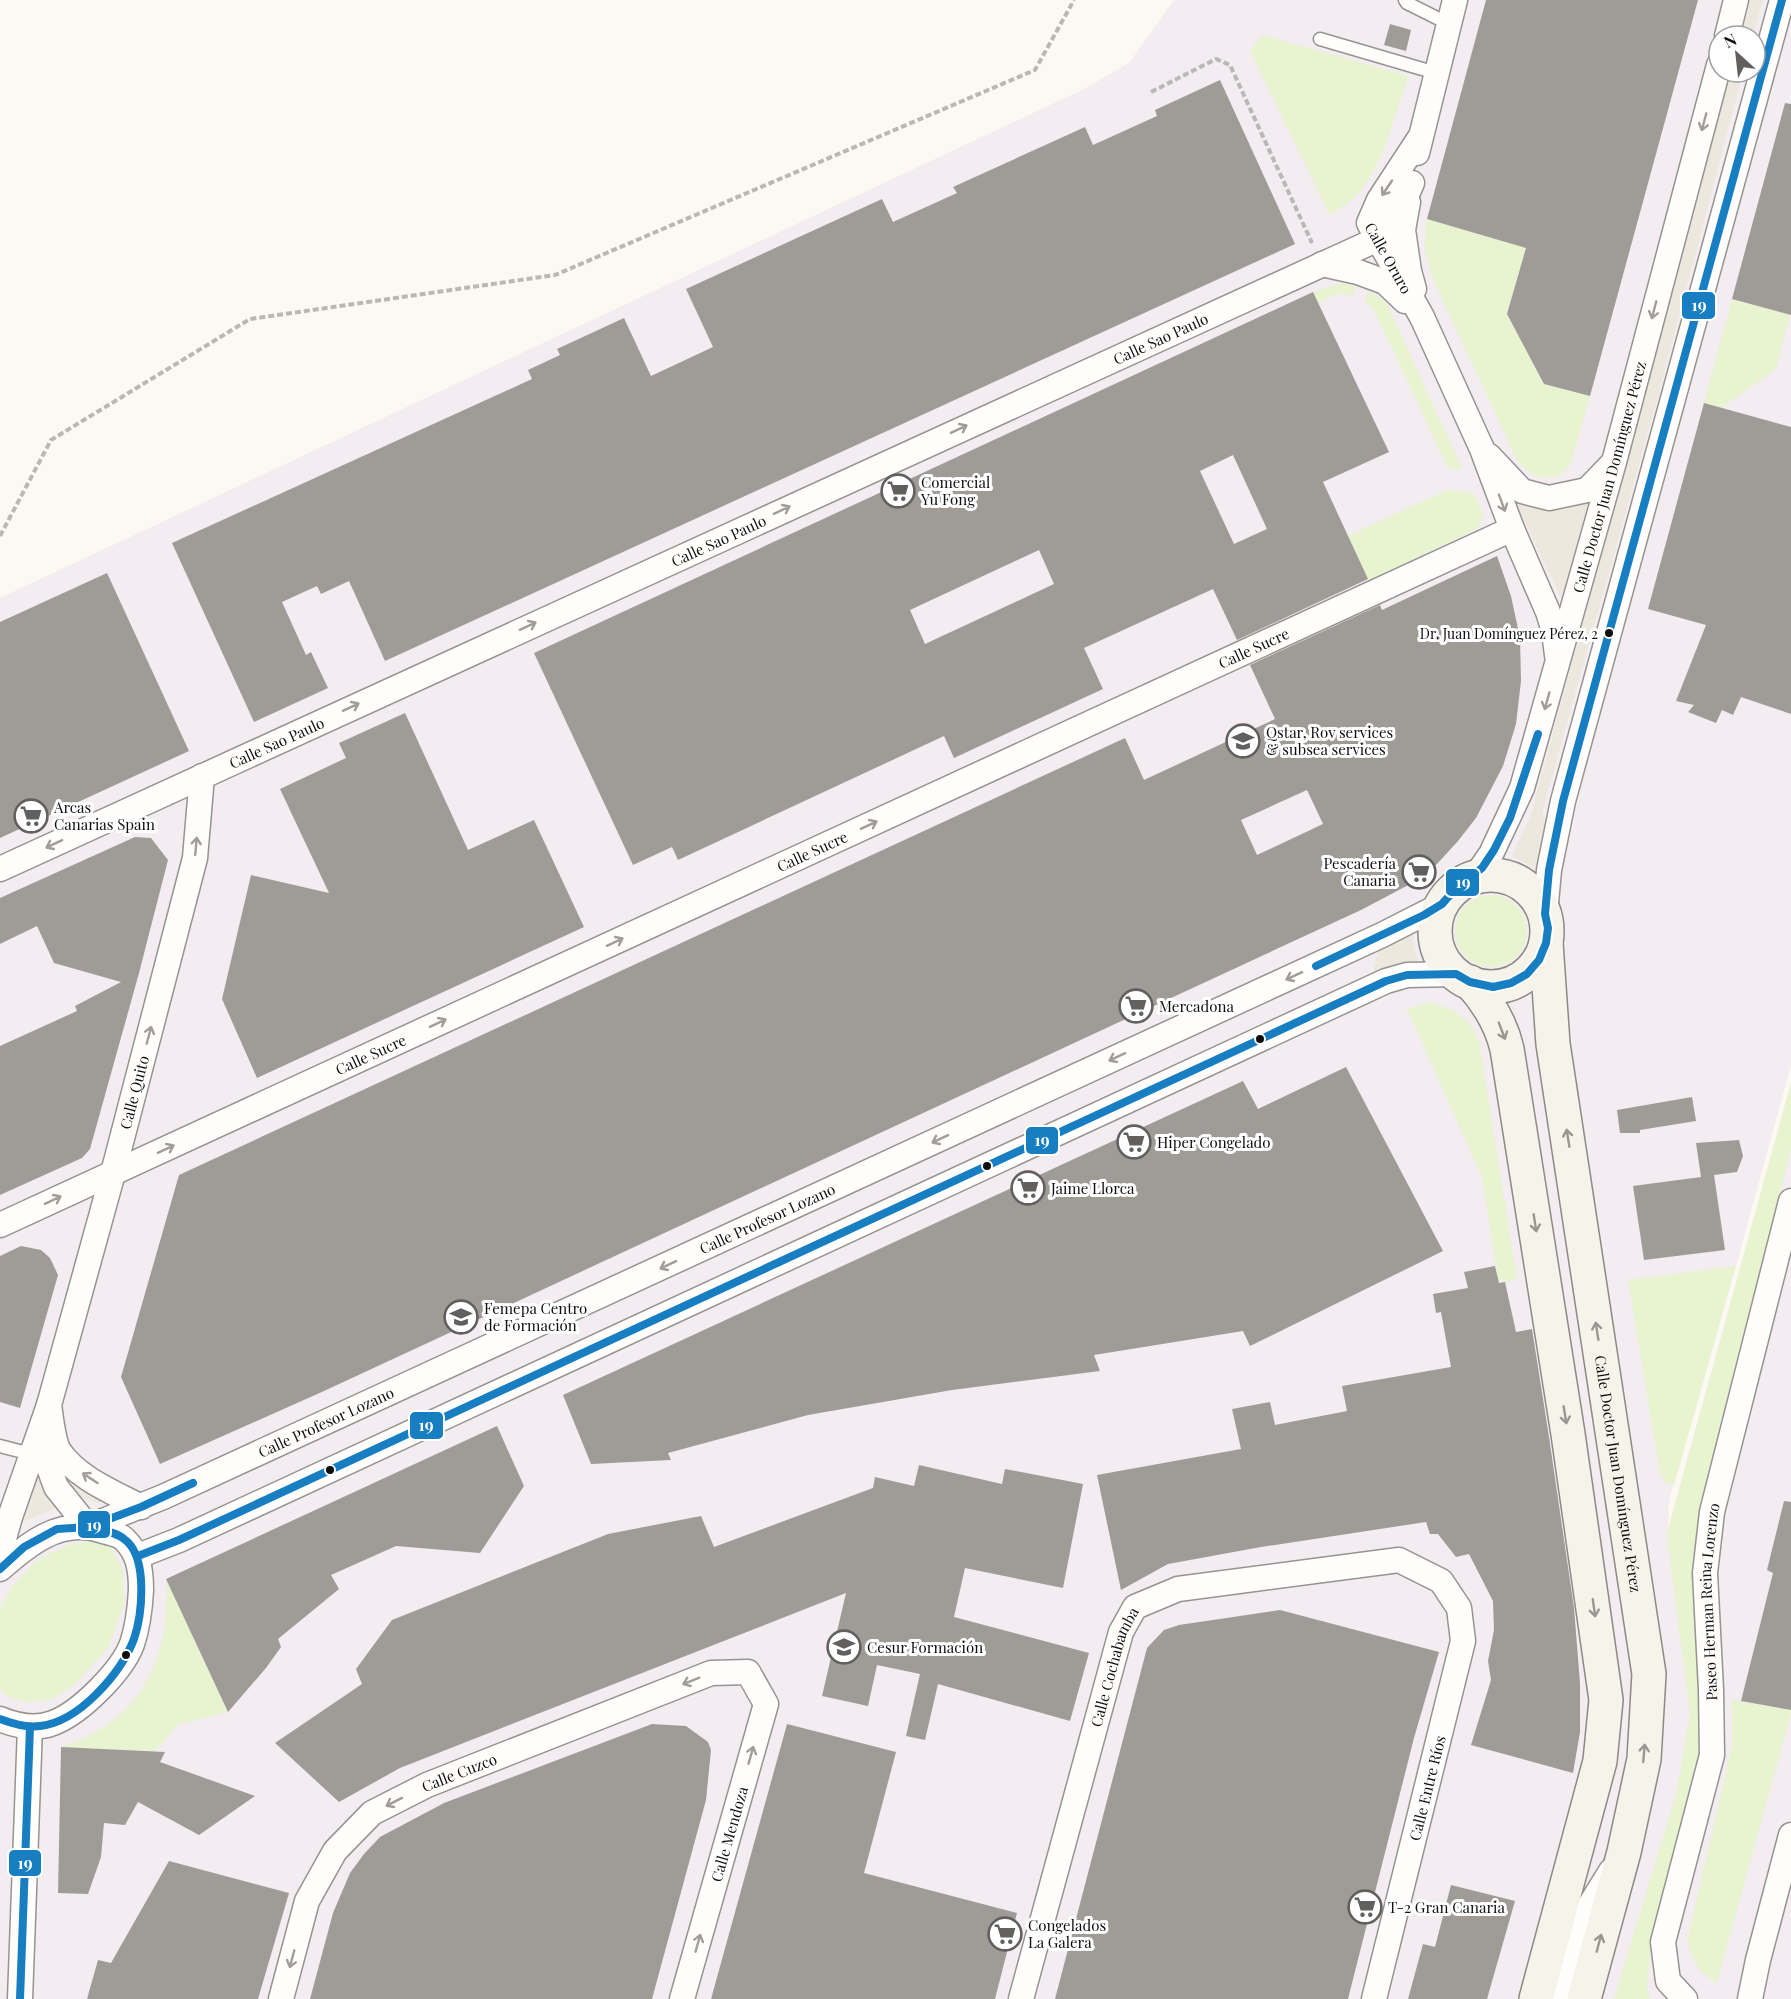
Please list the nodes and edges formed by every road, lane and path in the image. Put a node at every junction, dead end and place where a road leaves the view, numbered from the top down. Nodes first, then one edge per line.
1 (1074, 0) edge
2 (1405, 0) edge
3 (1455, 0) edge
4 (1736, 0) edge
5 (1782, 0) edge
6 (1449, 24) junction
7 (1730, 24) edge
8 (1320, 39) dead end
9 (1436, 73) junction
10 (1714, 84) edge
11 (1151, 93) dead end
12 (1419, 139) junction
13 (1412, 183) junction
14 (1378, 239) junction
15 (1322, 264) junction
16 (1422, 317) junction
17 (1482, 448) junction
18 (1614, 462) junction
19 (1512, 529) junction
20 (0, 536) edge
21 (1558, 665) junction
22 (202, 776) junction
23 (0, 869) edge
24 (1475, 877) junction
25 (1442, 904) junction
26 (1546, 928) junction
27 (1463, 978) junction
28 (113, 1173) junction
29 (1791, 1201) edge
30 (0, 1225) edge
31 (49, 1405) junction
32 (0, 1446) edge
33 (32, 1454) junction
34 (141, 1507) junction
35 (4, 1522) edge
36 (88, 1527) junction
37 (0, 1553) edge
38 (138, 1556) junction
39 (0, 1569) edge
40 (1441, 1581) joint
41 (748, 1672) joint
42 (0, 1719) edge
43 (30, 1727) junction
44 (1791, 1835) edge
45 (1624, 1852) junction
46 (20, 1999) edge
47 (281, 1999) edge
48 (682, 1999) edge
49 (1021, 1999) edge
50 (1374, 1999) edge
51 (1536, 1999) edge
52 (1562, 1999) edge
53 (1584, 1999) edge
54 (1685, 1999) edge
55 (1750, 1999) edge

1 - 20 path
2 - 6 lane
3 - 6 street
4 - 7 street
5 - 26 street, Calle Doctor Juan Domínguez Pérez
6 - 9 street
8 - 9 lane
9 - 12 street
10 -> 18 street, Calle Doctor Juan Domínguez Pérez
11 - 15 path
12 - 13 street, Calle Oruro
12 -> 14 street, Calle Oruro
13 - 14 street, Calle Sao Paulo
13 - 16 street, Calle Oruro
14 - 15 street, Calle Sao Paulo
14 - 16 street, Calle Oruro
15 - 16 street, Calle Oruro
22 -> 15 street, Calle Sao Paulo
16 - 17 street, Calle Oruro
17 - 18 street, Calle Oruro
17 -> 19 street, Calle Oruro
18 - 21 street, Calle Doctor Juan Domínguez Pérez
19 - 21 street, Calle Oruro
28 -> 19 street, Calle Sucre
21 -> 24 street, Calle Doctor Juan Domínguez Pérez
22 -> 23 street, Calle Sao Paulo
28 -> 22 street, Calle Quito
24 - 25 street
24 - 26 street
25 - 27 street
25 -> 34 street, Calle Profesor Lozano
26 - 27 street
45 -> 26 street, Calle Doctor Juan Domínguez Pérez
27 - 38 street
27 -> 51 street
30 -> 28 street, Calle Sucre
28 - 31 street, Calle Quito
29 - 54 street, Paseo Herman Reina Lorenzo
31 - 33 street, Calle Quito
34 -> 31 street, Calle Quito
31 - 36 street, Calle Quito
32 - 33 lane
33 - 35 street, Calle Quito
34 - 36 street, Calle Profesor Lozano
35 - 37 street, Calle Quito
36 - 38 street
36 - 39 street
38 - 43 street
40 - 49 street, Calle Cochabamba
40 - 50 street, Calle Entre Ríos
41 -> 47 street, Calle Cuzco
48 -> 41 street, Calle Mendoza
42 - 43 street
43 - 46 street
44 - 55 street
45 - 52 street
53 -> 45 street, Calle Doctor Juan Domínguez Pérez

